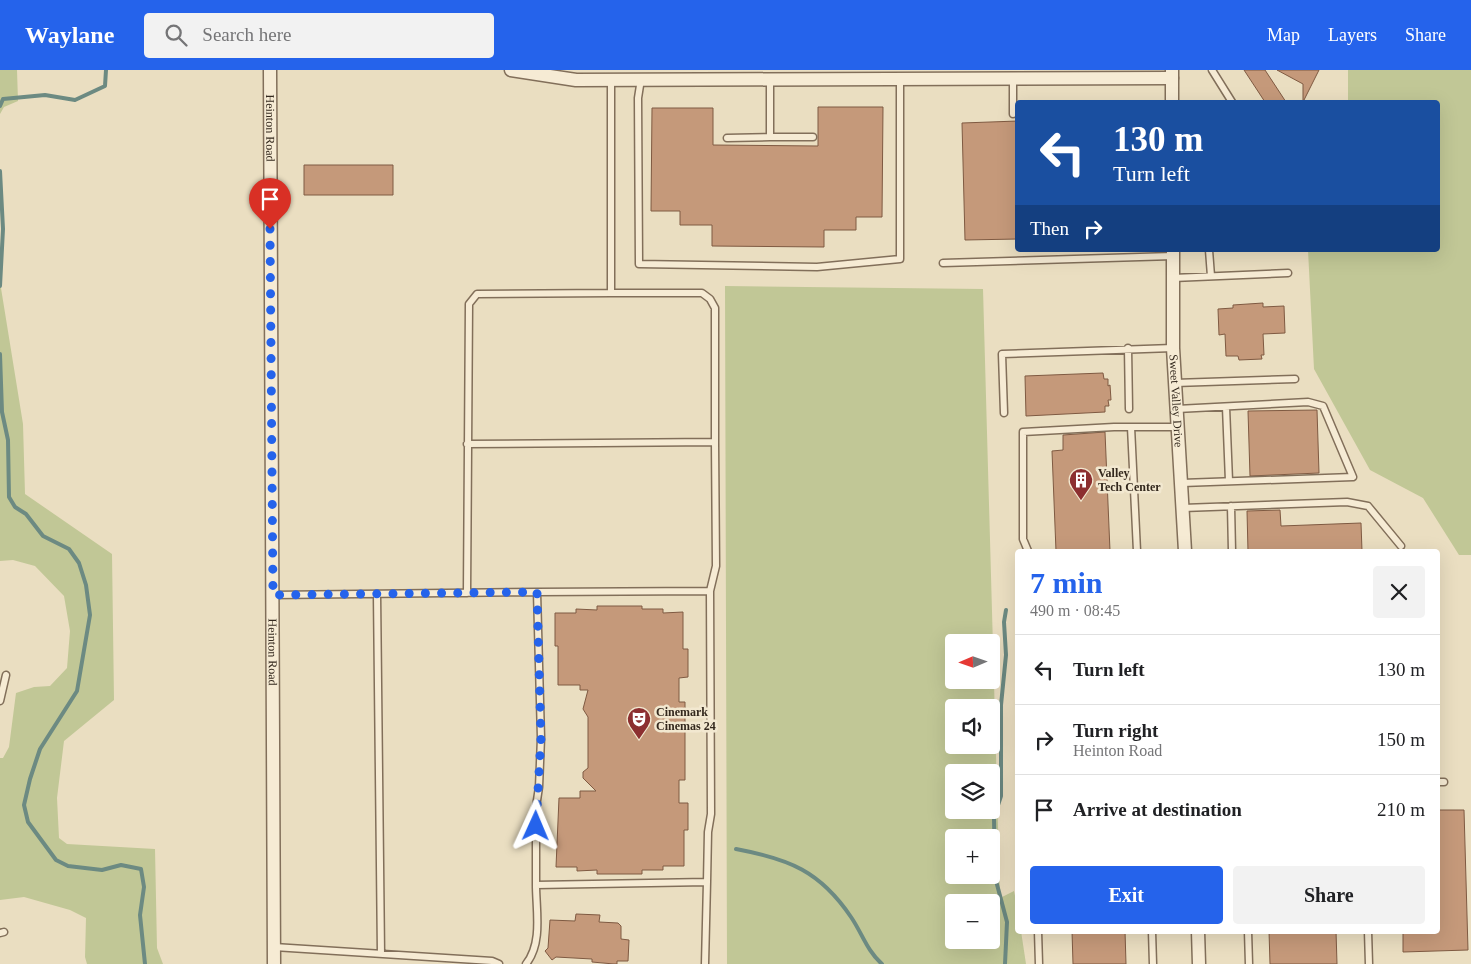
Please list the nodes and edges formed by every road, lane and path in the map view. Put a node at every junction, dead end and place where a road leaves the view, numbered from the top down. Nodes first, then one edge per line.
1 (270, 70) edge
2 (510, 70) edge
3 (1212, 70) edge
4 (713, 74) edge
5 (874, 74) edge
6 (1172, 74) edge
7 (641, 75) edge
8 (895, 76) edge
9 (1013, 78) junction
10 (770, 79) junction
11 (611, 80) junction
12 (1172, 100) edge
13 (1231, 100) edge
14 (1013, 114) dead end
15 (770, 137) junction
16 (813, 137) dead end
17 (727, 138) dead end
18 (1209, 252) edge
19 (1173, 253) edge
20 (943, 264) dead end
21 (1288, 273) dead end
22 (1212, 276) junction
23 (1173, 278) junction
24 (611, 293) junction
25 (1128, 348) junction
26 (1173, 348) junction
27 (1295, 379) dead end
28 (1175, 383) junction
29 (1226, 407) junction
30 (1129, 409) dead end
31 (1177, 409) junction
32 (1004, 413) dead end
33 (1178, 426) junction
34 (1131, 427) junction
35 (715, 442) junction
36 (467, 444) junction
37 (1229, 482) junction
38 (1182, 483) junction
39 (1231, 506) junction
40 (1183, 508) junction
41 (1401, 546) dead end
42 (1027, 549) edge
43 (1136, 549) edge
44 (1185, 549) edge
45 (1232, 549) edge
46 (710, 591) junction
47 (537, 592) junction
48 (467, 593) junction
49 (377, 594) junction
50 (273, 595) junction
51 (6, 675) dead end
52 (0, 700) edge
53 (707, 882) junction
54 (536, 885) junction
55 (1038, 934) edge
56 (1152, 934) edge
57 (1198, 934) edge
58 (1248, 934) edge
59 (1368, 934) edge
60 (274, 947) junction
61 (380, 954) junction
62 (428, 960) edge
63 (274, 964) edge
64 (499, 964) edge
65 (526, 964) edge
66 (705, 964) edge
67 (1039, 964) edge
68 (1153, 964) edge
69 (1199, 964) edge
70 (1249, 964) edge
71 (1369, 964) edge

1 - 50 street, Heinton Road
2 - 11 street
3 - 13 lane
4 - 7 street
4 - 10 street
5 - 8 street
5 - 10 street
6 - 9 street
6 - 12 street
7 - 8 lane
7 - 11 street
8 - 9 street
9 - 14 lane
10 - 15 lane
11 - 24 lane
15 - 16 lane
15 - 17 lane
18 - 22 lane
19 - 20 lane
19 - 23 street, Sweet Valley Drive
21 - 22 lane
22 - 23 lane
23 - 26 street, Sweet Valley Drive
24 - 35 lane
24 - 36 lane
25 - 26 lane
25 - 30 lane
25 - 32 lane
26 - 28 street, Sweet Valley Drive
27 - 28 lane
28 - 31 street, Sweet Valley Drive
29 - 31 lane
29 - 37 lane
29 - 37 lane
31 - 33 street, Sweet Valley Drive
33 - 34 lane
33 - 38 street, Sweet Valley Drive
34 - 42 lane
34 - 43 lane
35 - 36 lane
35 - 46 lane
36 - 48 lane
37 - 38 lane
38 - 40 street, Sweet Valley Drive
39 - 40 lane
39 - 41 lane
39 - 45 lane
40 - 44 street, Sweet Valley Drive
46 - 47 lane
46 - 53 lane
47 - 48 lane
47 - 54 lane
48 - 49 lane
49 - 50 lane
49 - 61 lane
50 - 60 street, Heinton Road
51 - 52 lane
53 - 54 lane
53 - 66 lane
54 - 65 lane
55 - 67 lane
56 - 68 lane
57 - 69 street
58 - 70 lane
59 - 71 lane
60 - 61 lane
60 - 63 street, Heinton Road
61 - 62 lane
62 - 64 lane

